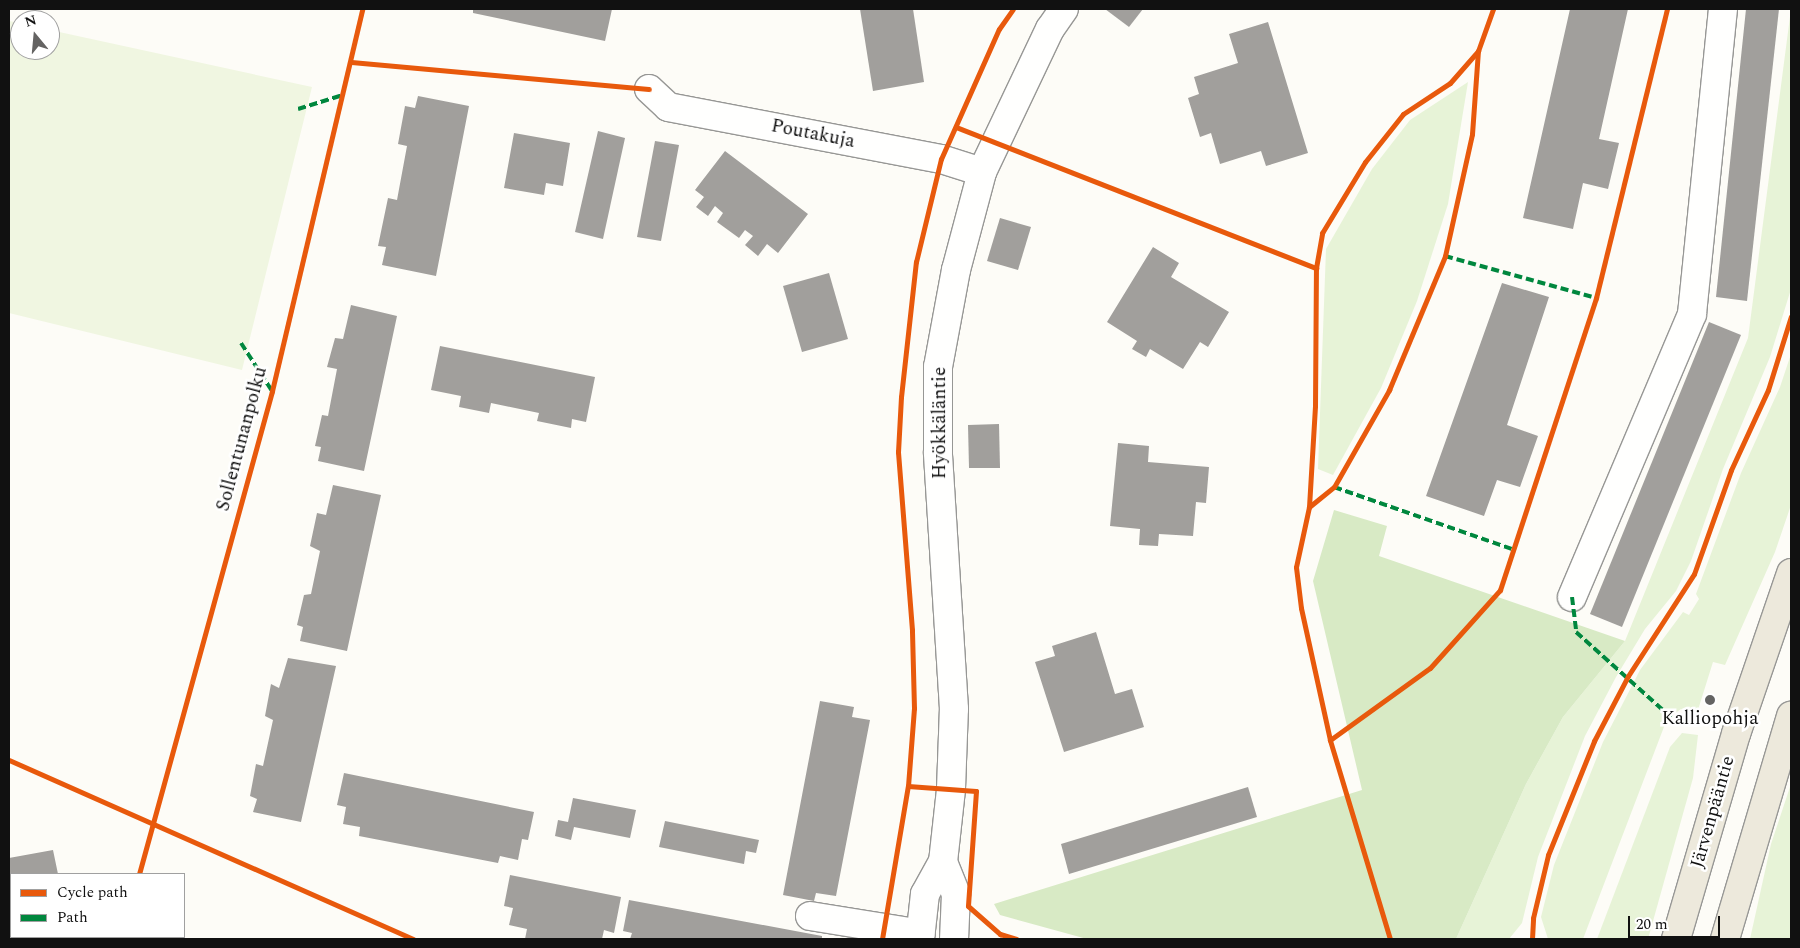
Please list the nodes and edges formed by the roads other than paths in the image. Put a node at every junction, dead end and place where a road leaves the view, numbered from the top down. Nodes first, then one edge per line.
1 (1064, 9) edge
2 (1723, 9) edge
3 (649, 89) dead end
4 (982, 172) junction
5 (1791, 573) edge
6 (1572, 597) dead end
7 (1791, 716) edge
8 (943, 862) junction
9 (810, 916) dead end
10 (920, 937) edge
11 (954, 939) edge
12 (1676, 939) edge
13 (1725, 939) edge

1 - 4 street, Hyökkäläntie
2 - 6 street
3 - 4 street, Poutakuja
4 - 8 street, Hyökkäläntie
5 - 12 main road, Järvenpääntie
7 - 13 main road
8 - 10 street, Hyökkäläntie
8 - 11 street, Hyökkäläntie
9 - 10 street

